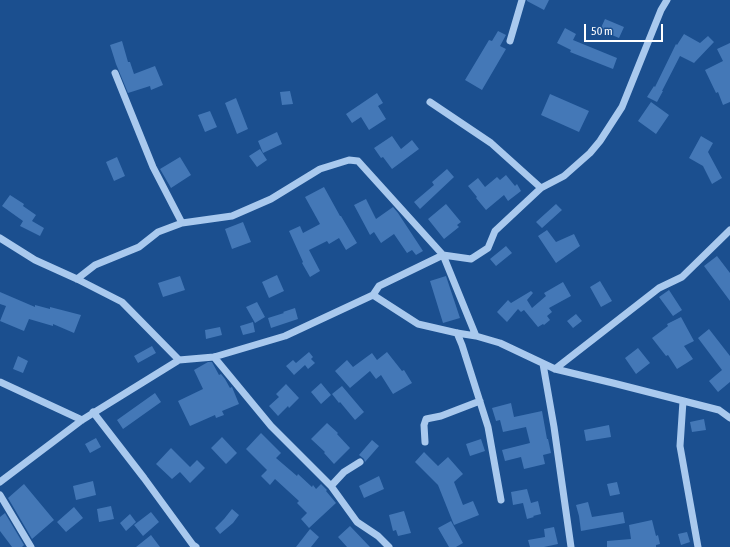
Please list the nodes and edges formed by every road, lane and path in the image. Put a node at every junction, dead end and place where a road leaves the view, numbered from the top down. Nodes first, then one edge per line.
1 (522, 0) edge
2 (667, 0) edge
3 (510, 41) dead end
4 (114, 73) dead end
5 (430, 102) dead end
6 (541, 188) junction
7 (182, 223) junction
8 (730, 230) edge
9 (0, 238) edge
10 (444, 255) junction
11 (77, 279) junction
12 (373, 295) junction
13 (457, 333) junction
14 (476, 336) junction
15 (214, 357) junction
16 (179, 360) junction
17 (543, 364) junction
18 (555, 369) junction
19 (0, 382) edge
20 (480, 401) junction
21 (683, 401) junction
22 (93, 412) junction
23 (730, 418) edge
24 (82, 420) junction
25 (425, 442) dead end
26 (360, 462) dead end
27 (0, 482) edge
28 (331, 486) junction
29 (0, 494) edge
30 (501, 500) dead end
31 (31, 547) edge
32 (196, 547) edge
33 (389, 547) edge
34 (571, 547) edge
35 (698, 547) edge

1 - 3 street
2 - 6 street
4 - 7 street
5 - 6 street
6 - 10 street
7 - 10 street
7 - 11 street
8 - 18 street
9 - 11 street
10 - 12 street
10 - 14 street
11 - 16 street
12 - 13 street
12 - 15 street
13 - 14 street
13 - 20 street
14 - 17 street
15 - 16 street
15 - 28 street
16 - 22 street
17 - 18 street
17 - 34 street
18 - 21 street
19 - 24 street
20 - 25 street
20 - 30 street
21 - 23 street
21 - 35 street
22 - 24 street
22 - 32 street
24 - 27 street
26 - 28 street
28 - 33 street
29 - 31 street

